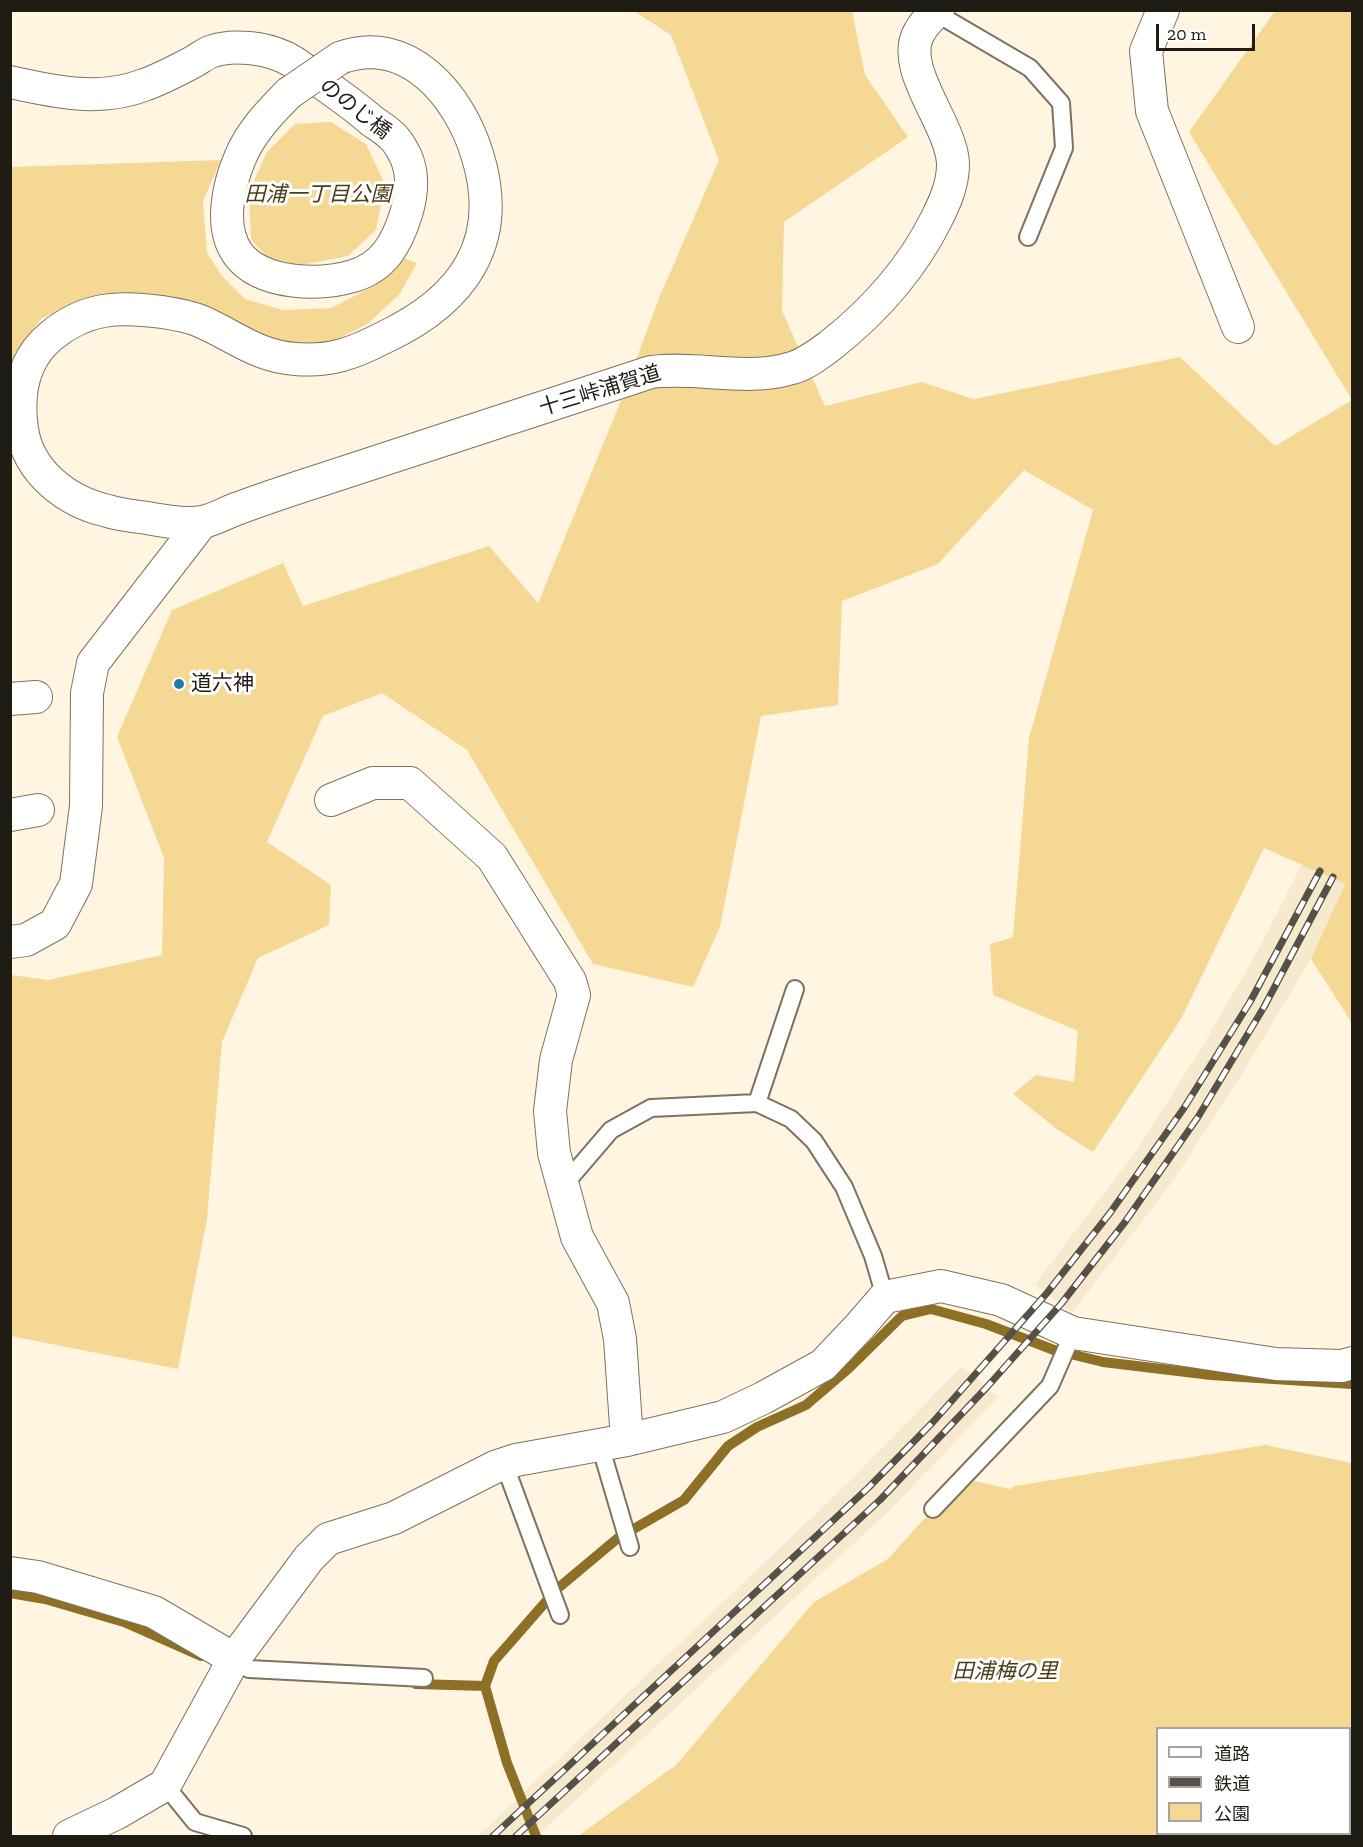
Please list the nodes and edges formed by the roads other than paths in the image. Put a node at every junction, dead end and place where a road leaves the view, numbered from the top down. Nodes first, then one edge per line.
1 (1163, 10) edge
2 (937, 12) edge
3 (10, 82) edge
4 (1028, 237) dead end
5 (1238, 327) dead end
6 (202, 522) junction
7 (331, 800) dead end
8 (10, 942) edge
9 (795, 989) dead end
10 (758, 1103) junction
11 (563, 1186) junction
12 (885, 1297) junction
13 (1073, 1333) junction
14 (1353, 1364) edge
15 (613, 1442) junction
16 (504, 1463) junction
17 (933, 1509) dead end
18 (630, 1546) dead end
19 (10, 1573) edge
20 (560, 1615) dead end
21 (234, 1659) junction
22 (424, 1678) dead end
23 (165, 1785) junction
24 (69, 1836) edge
25 (243, 1836) edge

1 - 5 street
2 - 4 lane
2 - 6 street, 十三峠浦賀道
3 - 6 street, ののじ橋, bridge
6 - 8 street
7 - 11 street
9 - 10 lane
10 - 11 lane
10 - 12 lane
11 - 15 street
12 - 13 street
12 - 15 street
13 - 14 street
13 - 17 lane
15 - 16 street
15 - 18 lane
16 - 20 lane
16 - 21 street
19 - 21 street
21 - 22 lane
21 - 23 street
23 - 24 street
23 - 25 lane

